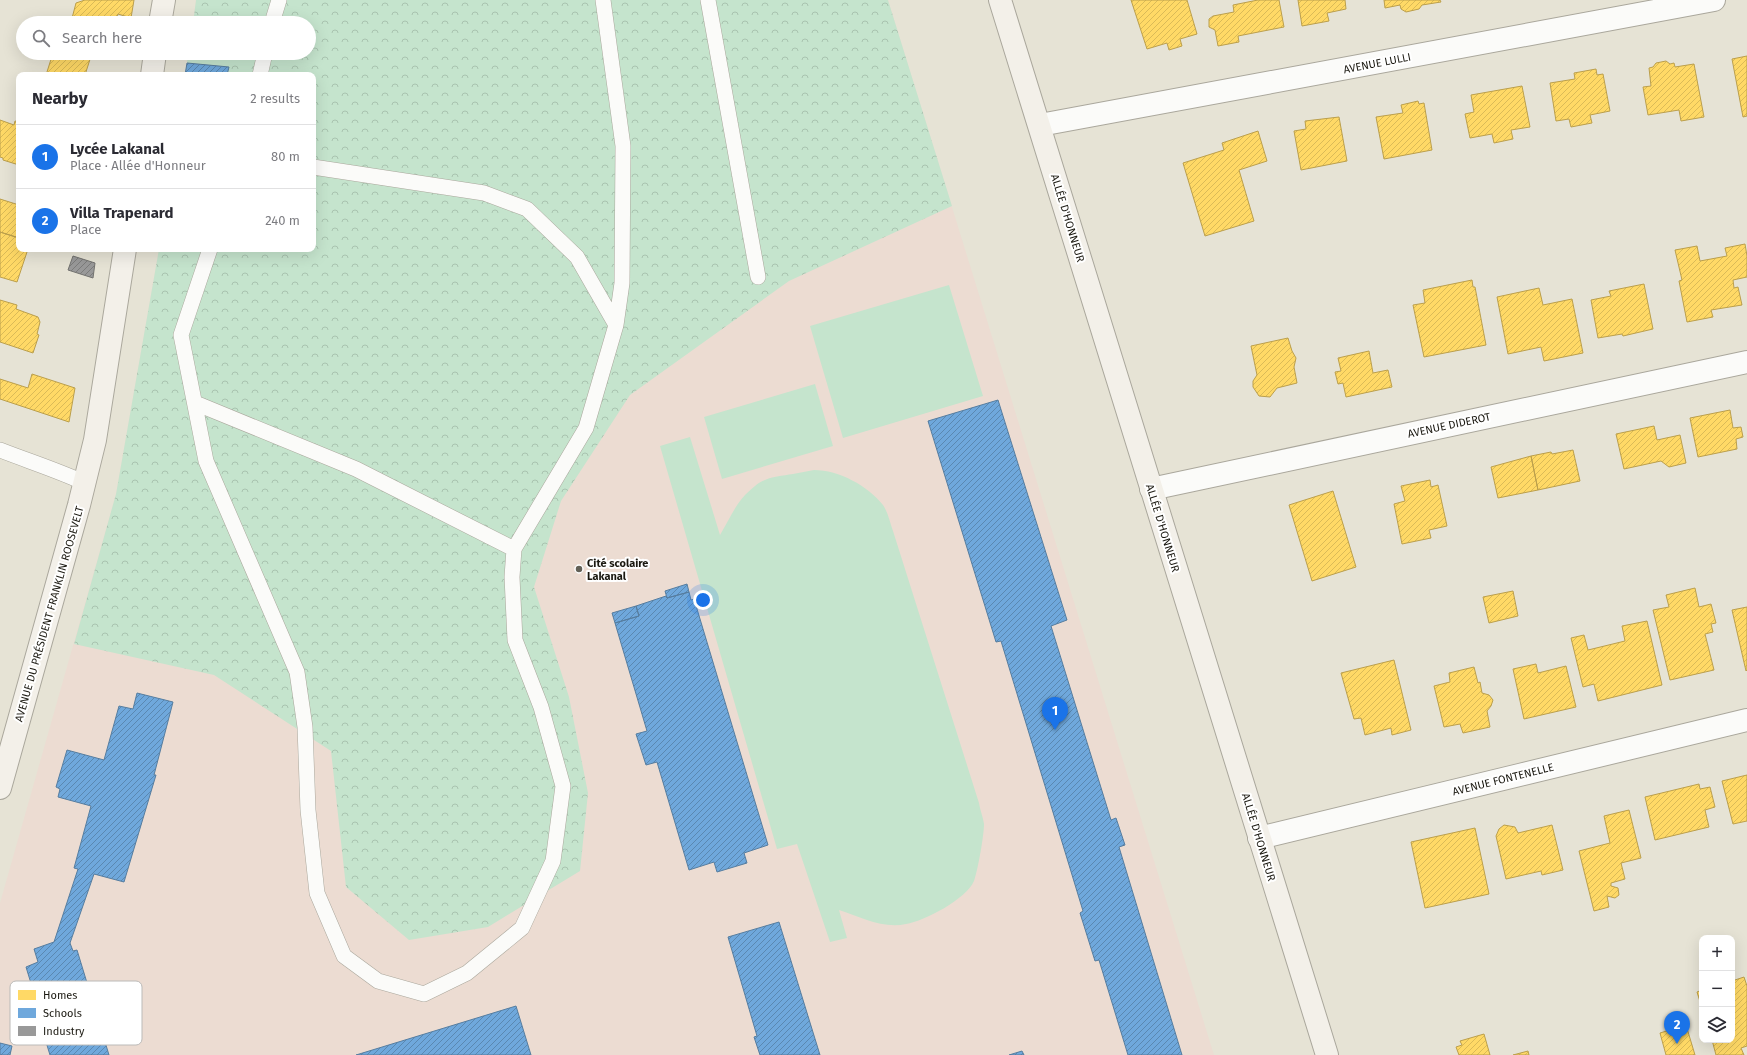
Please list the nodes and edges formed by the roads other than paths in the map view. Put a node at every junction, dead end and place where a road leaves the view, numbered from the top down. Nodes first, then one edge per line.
1 (164, 0) edge
2 (279, 0) edge
3 (603, 0) edge
4 (708, 0) edge
5 (1000, 0) edge
6 (1714, 0) edge
7 (161, 16) edge
8 (274, 16) edge
9 (154, 60) edge
10 (263, 60) edge
11 (152, 72) edge
12 (261, 72) edge
13 (1040, 125) junction
14 (316, 167) edge
15 (125, 252) edge
16 (209, 252) edge
17 (758, 277) dead end
18 (616, 325) junction
19 (1747, 362) edge
20 (195, 403) junction
21 (0, 450) edge
22 (85, 483) junction
23 (1151, 489) junction
24 (514, 549) junction
25 (1747, 720) edge
26 (0, 788) edge
27 (1259, 838) junction
28 (1327, 1055) edge

1 - 7 main road
2 - 8 lane
3 - 18 lane
4 - 17 lane
5 - 13 main road, ALLÉE D'HONNEUR
6 - 13 street, AVENUE LULLI
9 - 11 main road
10 - 12 lane
13 - 23 main road, ALLÉE D'HONNEUR
14 - 18 lane
15 - 22 main road, AVENUE DU PRÉSIDENT FRANKLIN ROOSEVELT
16 - 20 lane
18 - 24 lane
19 - 23 street, AVENUE DIDEROT
20 - 24 lane
20 - 24 lane
21 - 22 lane
22 - 26 main road, AVENUE DU PRÉSIDENT FRANKLIN ROOSEVELT
23 - 27 main road, ALLÉE D'HONNEUR
25 - 27 street, AVENUE FONTENELLE
27 - 28 main road, ALLÉE D'HONNEUR

